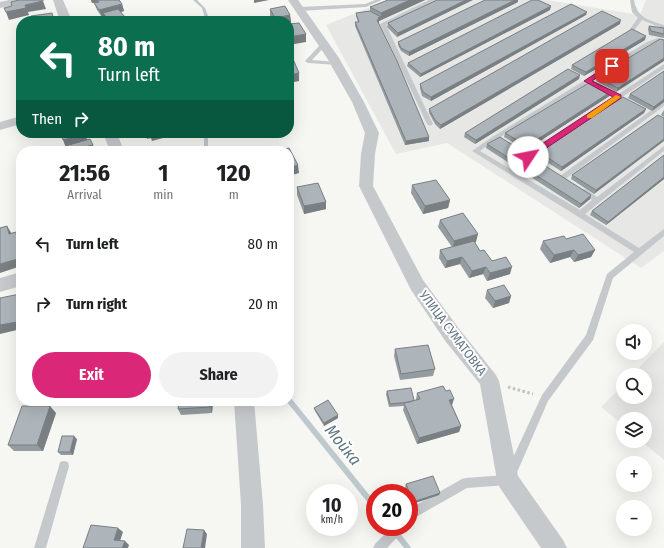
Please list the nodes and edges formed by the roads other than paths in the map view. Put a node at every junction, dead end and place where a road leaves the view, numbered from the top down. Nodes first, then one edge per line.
1 (25, 0) edge
2 (58, 0) edge
3 (380, 0) edge
4 (433, 0) edge
5 (632, 0) edge
6 (297, 5) edge
7 (0, 6) edge
8 (64, 16) edge
9 (640, 19) junction
10 (664, 27) edge
11 (649, 42) junction
12 (664, 42) edge
13 (324, 44) junction
14 (336, 64) junction
15 (664, 66) edge
16 (580, 78) edge
17 (587, 81) junction
18 (593, 84) edge
19 (664, 103) edge
20 (646, 111) junction
21 (659, 118) edge
22 (16, 121) edge
23 (430, 124) dead end
24 (0, 126) edge
25 (494, 138) junction
26 (508, 146) edge
27 (664, 148) edge
28 (527, 157) edge
29 (597, 200) junction
30 (580, 214) junction
31 (664, 232) edge
32 (639, 252) junction
33 (16, 280) edge
34 (0, 285) edge
35 (244, 406) edge
36 (64, 466) dead end
37 (508, 480) junction
38 (418, 511) edge
39 (390, 536) edge
40 (40, 548) edge
41 (253, 548) edge
42 (379, 548) edge
43 (555, 548) edge

1 - 7 street
2 - 8 street
3 - 6 lane
4 - 23 lane
5 - 9 lane
6 - 13 street
9 - 10 lane
9 - 11 lane
11 - 12 lane
11 - 17 lane
13 - 14 street
13 - 14 lane
14 - 37 street, УЛИЦА СУМАТОВКА
15 - 28 lane
16 - 17 lane
17 - 18 lane
17 - 25 lane
19 - 20 lane
20 - 21 lane
20 - 29 lane
22 - 24 street
25 - 26 lane
25 - 30 lane
27 - 29 lane
29 - 30 lane
30 - 32 lane
31 - 32 lane
32 - 37 lane
33 - 34 street
35 - 41 street
36 - 40 lane
37 - 38 lane
37 - 43 street, УЛИЦА СУМАТОВКА
39 - 42 lane

